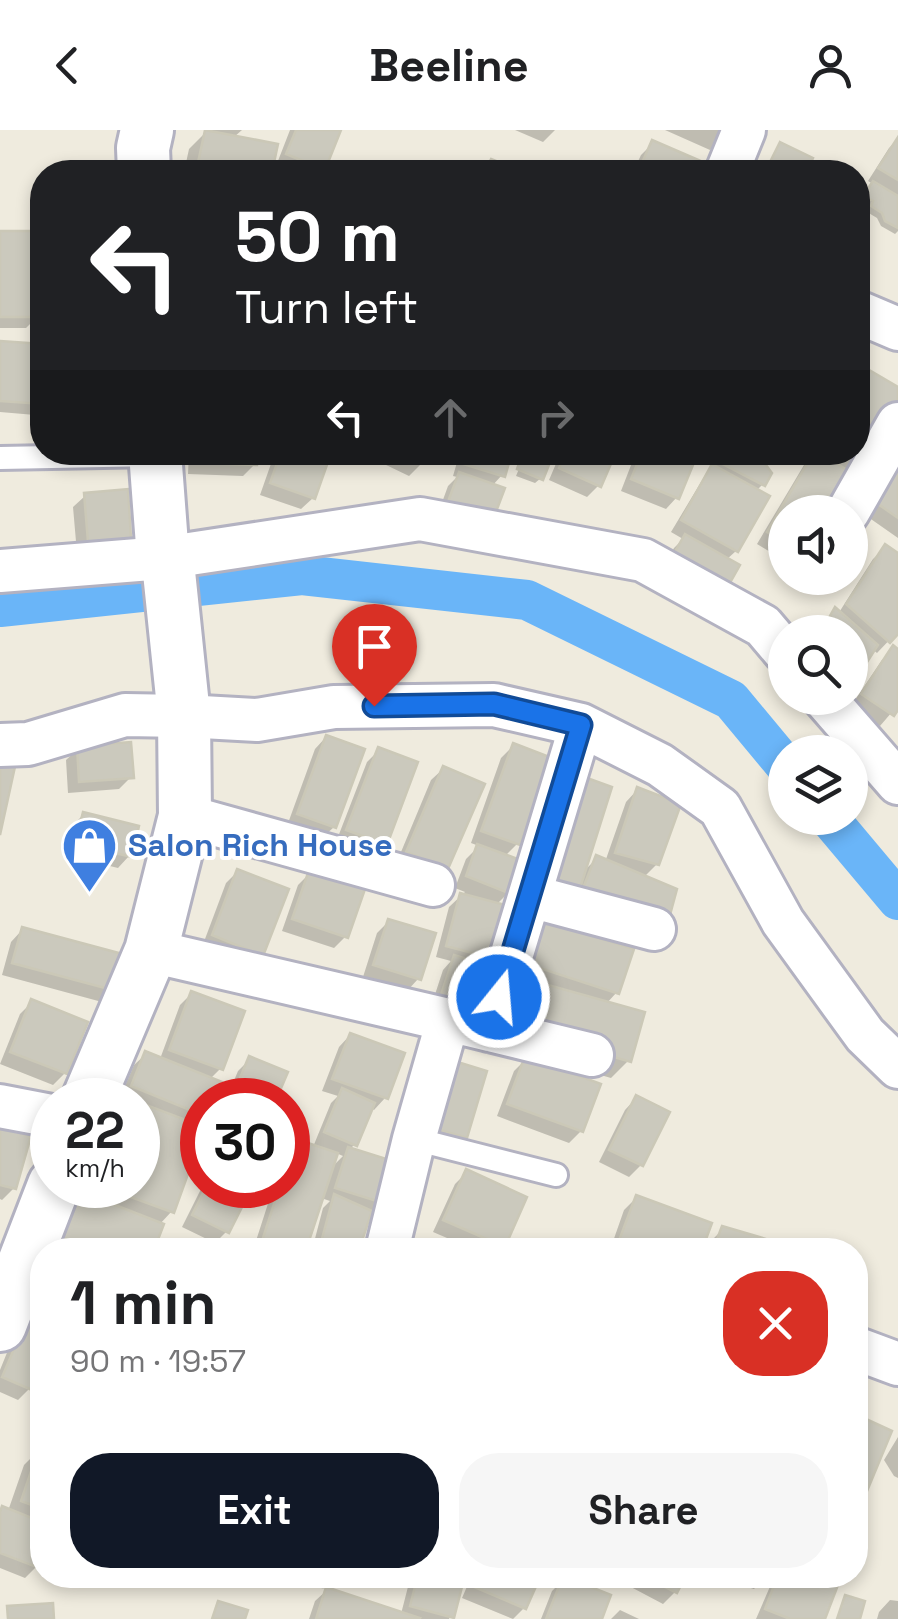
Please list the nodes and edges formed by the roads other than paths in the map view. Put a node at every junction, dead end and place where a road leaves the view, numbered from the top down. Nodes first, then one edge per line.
1 (148, 130) edge
2 (744, 130) edge
3 (144, 160) edge
4 (732, 160) edge
5 (870, 317) edge
6 (898, 330) edge
7 (898, 424) edge
8 (30, 457) edge
9 (0, 458) edge
10 (156, 465) edge
11 (858, 495) edge
12 (166, 565) junction
13 (0, 572) edge
14 (768, 632) edge
15 (181, 693) junction
16 (839, 715) edge
17 (581, 725) junction
18 (0, 745) edge
19 (898, 783) edge
20 (185, 816) junction
21 (433, 885) dead end
22 (530, 896) junction
23 (654, 929) dead end
24 (151, 951) junction
25 (448, 1020) junction
26 (489, 1030) junction
27 (592, 1056) dead end
28 (898, 1067) edge
29 (97, 1078) edge
30 (0, 1106) edge
31 (30, 1112) edge
32 (414, 1139) junction
33 (556, 1175) dead end
34 (45, 1208) edge
35 (34, 1238) edge
36 (390, 1238) edge
37 (30, 1248) edge
38 (0, 1326) edge
39 (868, 1353) edge
40 (898, 1364) edge

1 - 3 street
2 - 4 street
5 - 6 street
7 - 11 street
8 - 9 lane
10 - 12 street
12 - 13 street
12 - 14 street
12 - 15 street
15 - 17 street
15 - 18 street
15 - 20 street
16 - 19 street
17 - 22 street
17 - 28 street
20 - 21 street
20 - 24 street
22 - 23 street
22 - 26 street
24 - 25 street
24 - 29 street
25 - 26 street
25 - 32 street
26 - 27 street
30 - 31 street
32 - 33 lane
32 - 36 street
34 - 35 street
37 - 38 street
39 - 40 street

